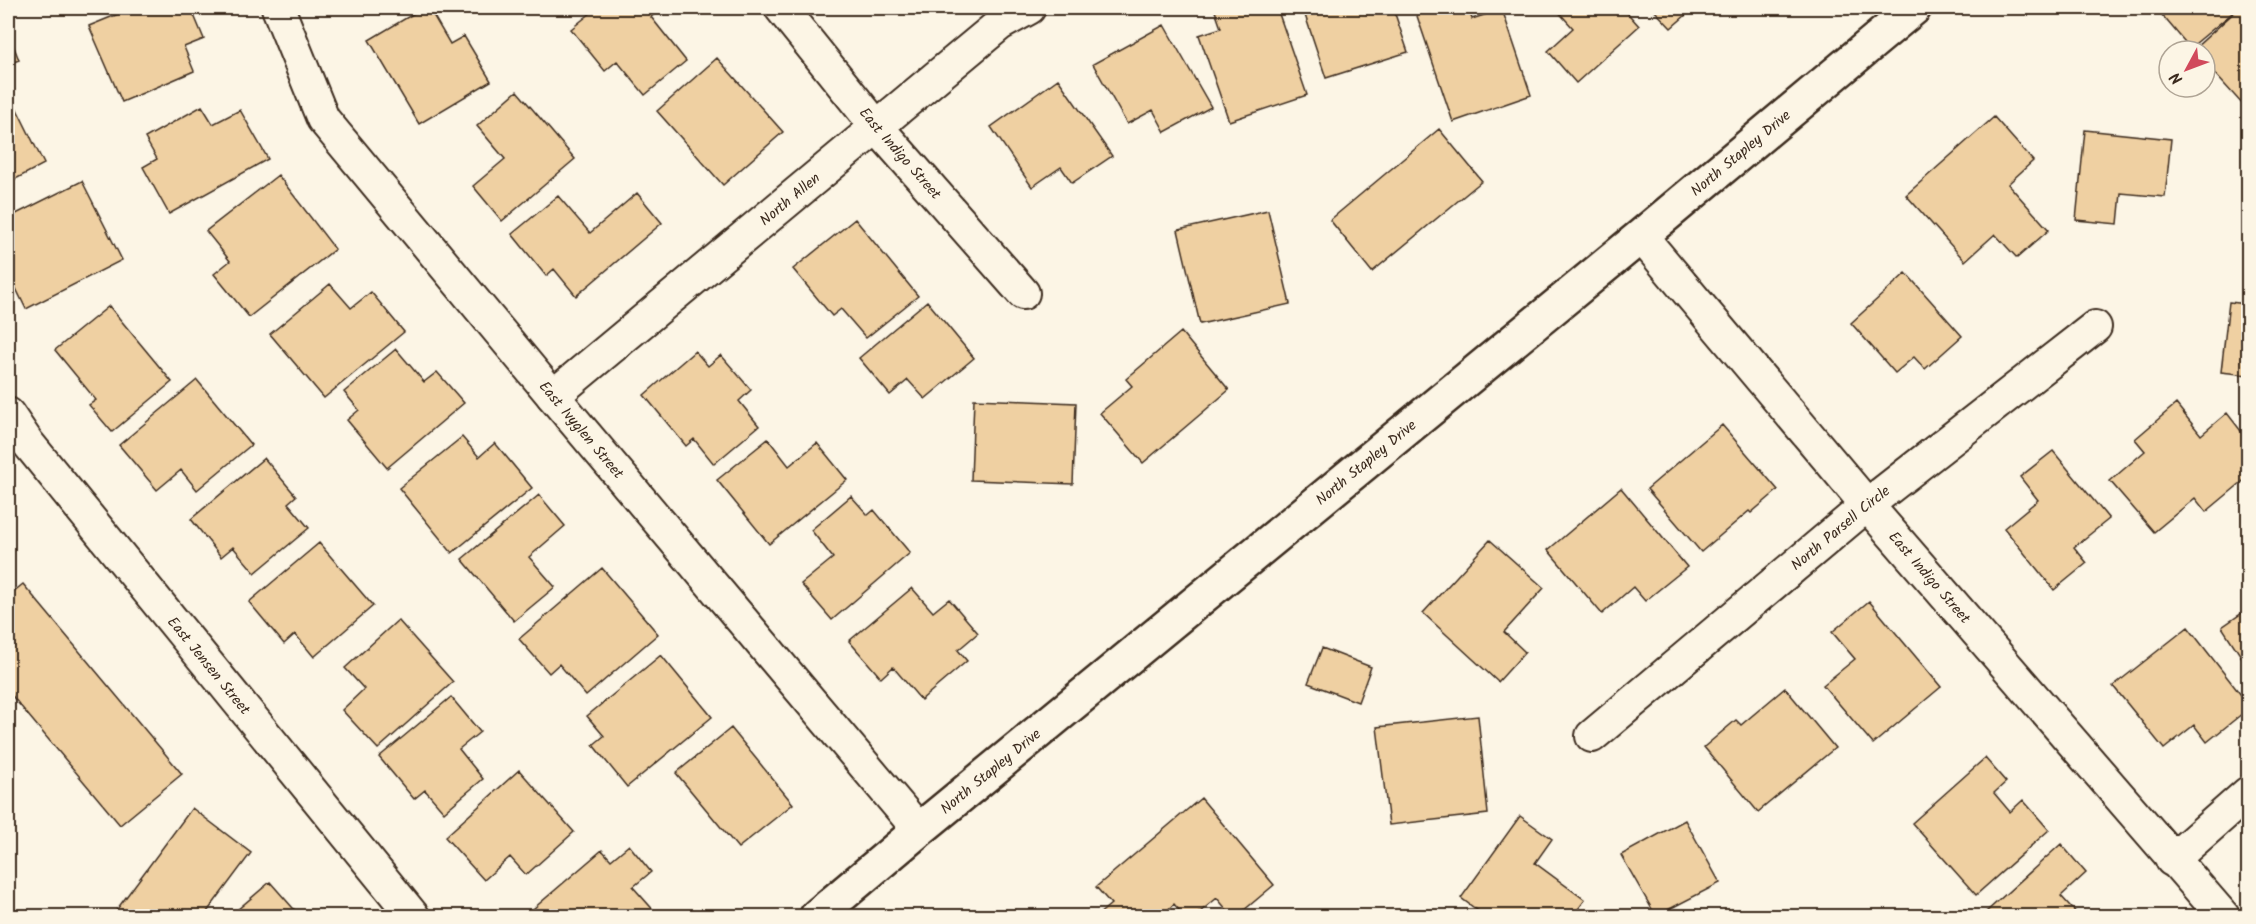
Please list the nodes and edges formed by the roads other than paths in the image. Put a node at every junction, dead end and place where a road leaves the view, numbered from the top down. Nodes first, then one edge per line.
1 (278, 8) edge
2 (781, 8) edge
3 (1029, 8) edge
4 (1914, 8) edge
5 (876, 126) junction
6 (1641, 236) junction
7 (1023, 293) dead end
8 (2095, 327) dead end
9 (553, 396) junction
10 (8, 414) edge
11 (1867, 505) junction
12 (1592, 736) dead end
13 (2248, 793) edge
14 (919, 830) junction
15 (2172, 860) junction
16 (413, 916) edge
17 (816, 916) edge
18 (2223, 916) edge

1 - 9 street, East Ivyglen Street
2 - 5 street, East Indigo Street
3 - 5 street, North Allen
4 - 6 main road, North Stapley Drive
5 - 7 street, East Indigo Street
5 - 9 street, North Allen
6 - 11 street, East Indigo Street
6 - 14 main road, North Stapley Drive
8 - 11 street, North Parsell Circle
9 - 14 street, East Ivyglen Street
10 - 16 street, East Jensen Street
11 - 12 street, North Parsell Circle
11 - 15 street, East Indigo Street
13 - 15 street
14 - 17 main road, North Stapley Drive
15 - 18 street, East Indigo Street

